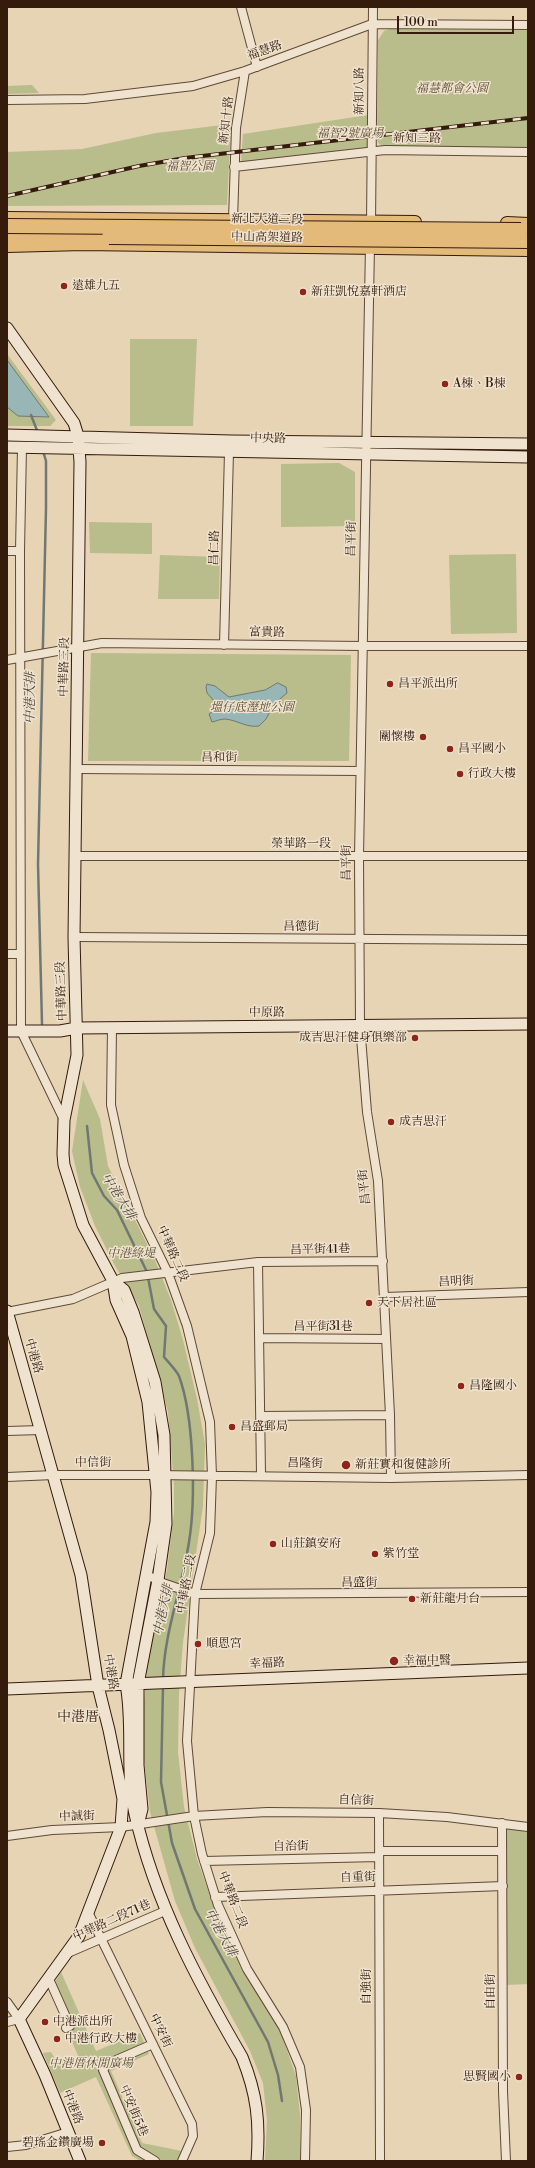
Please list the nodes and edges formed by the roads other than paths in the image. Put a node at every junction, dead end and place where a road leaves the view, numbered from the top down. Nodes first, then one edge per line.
1 (242, 7) edge
2 (372, 7) edge
3 (372, 24) junction
4 (528, 25) edge
5 (257, 67) junction
6 (245, 71) junction
7 (7, 100) edge
8 (372, 152) junction
9 (528, 152) edge
10 (234, 167) junction
11 (7, 218) edge
12 (233, 220) junction
13 (528, 224) edge
14 (7, 226) edge
15 (371, 228) junction
16 (528, 230) edge
17 (7, 232) edge
18 (528, 236) edge
19 (7, 237) edge
20 (528, 241) edge
21 (7, 246) edge
22 (370, 247) junction
23 (528, 250) edge
24 (7, 328) edge
25 (12, 435) edge
26 (78, 436) junction
27 (528, 444) edge
28 (7, 447) edge
29 (23, 447) junction
30 (366, 447) junction
31 (79, 449) junction
32 (230, 452) junction
33 (528, 457) edge
34 (7, 551) edge
35 (20, 551) junction
36 (224, 645) junction
37 (362, 646) junction
38 (528, 646) edge
39 (78, 647) junction
40 (20, 657) junction
41 (7, 660) edge
42 (76, 769) junction
43 (360, 771) junction
44 (75, 856) junction
45 (359, 856) junction
46 (528, 856) edge
47 (74, 937) junction
48 (359, 939) junction
49 (528, 940) edge
50 (7, 954) edge
51 (21, 954) junction
52 (528, 1024) edge
53 (360, 1025) junction
54 (112, 1027) junction
55 (76, 1028) junction
56 (7, 1031) edge
57 (24, 1031) junction
58 (64, 1120) junction
59 (383, 1261) junction
60 (258, 1262) junction
61 (168, 1273) junction
62 (118, 1280) junction
63 (528, 1292) edge
64 (384, 1297) junction
65 (7, 1311) edge
66 (260, 1338) junction
67 (386, 1339) junction
68 (390, 1415) junction
69 (261, 1416) junction
70 (41, 1430) junction
71 (7, 1431) edge
72 (54, 1475) junction
73 (161, 1475) junction
74 (261, 1475) junction
75 (202, 1476) joint
76 (212, 1476) junction
77 (528, 1476) edge
78 (7, 1477) edge
79 (391, 1478) junction
80 (147, 1575) junction
81 (160, 1581) junction
82 (528, 1592) edge
83 (193, 1593) junction
84 (528, 1668) edge
85 (186, 1681) junction
86 (126, 1684) junction
87 (138, 1684) junction
88 (98, 1686) junction
89 (7, 1689) edge
90 (379, 1813) junction
91 (194, 1816) junction
92 (502, 1823) junction
93 (143, 1825) junction
94 (528, 1827) edge
95 (121, 1828) junction
96 (7, 1836) edge
97 (502, 1851) junction
98 (379, 1854) junction
99 (204, 1861) junction
100 (503, 1886) junction
101 (379, 1889) junction
102 (215, 1896) junction
103 (165, 1911) junction
104 (89, 1914) junction
105 (101, 1939) junction
106 (68, 1953) junction
107 (49, 1979) junction
108 (7, 2002) edge
109 (19, 2019) junction
110 (7, 2022) edge
111 (66, 2028) dead end
112 (153, 2044) junction
113 (68, 2132) junction
114 (7, 2148) edge
115 (80, 2161) edge
116 (155, 2161) edge
117 (182, 2161) edge
118 (257, 2161) edge
119 (305, 2161) edge
120 (380, 2161) edge
121 (506, 2161) edge

1 - 5 street
2 - 3 street, 新知八路
3 - 4 street, 福慧路
3 - 5 street, 福慧路
3 - 8 street, 新知八路
5 - 6 street, 福慧路
6 - 7 street, 福慧路
6 - 10 street, 新知十路
8 - 9 street, 新知三路
8 - 10 street, 新知三路
8 - 15 street, 新知八路
10 - 12 street, 新知十路
11 - 12 main road, 新北大道三段
12 - 15 main road, 新北大道三段
13 - 15 main road, 新北大道三段
14 - 16 highway, 中山高架道路, bridge
15 - 17 main road, 新北大道三段
15 - 18 main road, 新北大道三段
15 - 22 street, 新知八路
19 - 20 highway, 中山高架道路, bridge
21 - 22 main road
22 - 23 main road
22 - 30 street, 昌平街
24 - 26 street, 中華路三段
25 - 26 street, 中央路
26 - 30 street, 中央路
26 - 31 street, 中華路三段
27 - 30 street, 中央路
28 - 29 street, 中央路
29 - 31 street, 中央路
29 - 35 street
30 - 32 street, 中央路
30 - 33 street, 中央路
30 - 37 street, 昌平街
31 - 32 street, 中央路
31 - 39 street, 中華路三段
32 - 36 street, 昌仁路
34 - 35 street
35 - 40 street
36 - 37 street, 富貴路
36 - 39 street, 富貴路
37 - 38 street, 富貴路
37 - 43 street, 昌平街
39 - 40 street, 富貴路
39 - 42 street, 中華路三段
40 - 41 street, 富貴路
40 - 51 street
42 - 43 street, 昌和街
42 - 44 street, 中華路三段
43 - 45 street, 昌平街
44 - 45 street, 榮華路一段
44 - 47 street, 中華路三段
45 - 46 street, 榮華路一段
45 - 48 street, 昌平街
47 - 48 street, 昌德街
47 - 55 street, 中華路三段
48 - 49 street, 昌德街
48 - 53 street, 昌平街
50 - 51 street
51 - 57 street
52 - 53 street, 中原路
53 - 54 street, 中原路
53 - 59 street, 昌平街
54 - 55 street, 中原路
54 - 61 street, 中華路二段
55 - 57 street, 中原路
55 - 58 street
56 - 57 street, 中原路
57 - 58 street
58 - 62 street
59 - 60 street, 昌平街41巷
59 - 64 street, 昌平街
60 - 61 street, 昌平街41巷
60 - 66 street
61 - 62 street, 昌平街41巷
61 - 76 street, 中華路二段
62 - 65 street, 昌平街41巷
62 - 73 street
63 - 64 street, 昌明街
64 - 67 street, 昌平街
65 - 70 street, 中港路
66 - 67 street, 昌平街31巷
66 - 69 street
67 - 68 street, 昌平街
68 - 69 street
68 - 79 street, 昌平街
69 - 74 street
70 - 71 street
70 - 72 street, 中港路
72 - 73 street, 中信街
72 - 78 street, 中信街
72 - 88 street, 中港路
73 - 75 street, 中信街
73 - 80 street
73 - 81 street
74 - 76 street, 昌隆街
74 - 79 street, 昌隆街
75 - 76 street, 昌隆街
76 - 83 street, 中華路二段
77 - 79 street, 昌隆街
80 - 81 street
80 - 86 street
81 - 83 street, 昌盛街
81 - 87 street
82 - 83 street, 昌盛街
83 - 85 street, 中華路二段
84 - 85 street, 幸福路
85 - 87 street, 幸福路
85 - 91 street, 中華路二段
86 - 87 street, 幸福路
86 - 88 street, 幸福路
86 - 93 street
87 - 93 street
88 - 89 street, 幸福路
88 - 95 street, 中港路
90 - 91 street, 自信街
90 - 92 street, 自信街
90 - 98 street, 自強街
91 - 93 street, 自信街
91 - 99 street, 中華路二段
92 - 94 street, 自信街
92 - 97 street, 自由街
93 - 95 street, 中誠街
93 - 103 street
95 - 96 street, 中誠街
95 - 104 street, 中港路
97 - 98 street, 自治街
97 - 100 street, 自由街
98 - 99 street, 自治街
98 - 101 street, 自強街
99 - 102 street, 中華路二段
100 - 101 street, 自重街
100 - 121 street, 自由街
101 - 102 street, 自重街
101 - 120 street, 自強街
102 - 119 street, 中華路二段
103 - 105 street, 中華路二段71巷
103 - 118 street
104 - 105 street, 中安街
104 - 106 street, 中港路
105 - 106 street, 中華路二段71巷
105 - 112 street, 中安街
106 - 107 street, 中港路
107 - 109 street, 中港路
107 - 111 street
108 - 109 street, 中港路
109 - 110 street
109 - 113 street, 中港路
112 - 116 street, 中安街5巷
112 - 117 street, 中安街
113 - 114 street
113 - 115 street, 中港路

